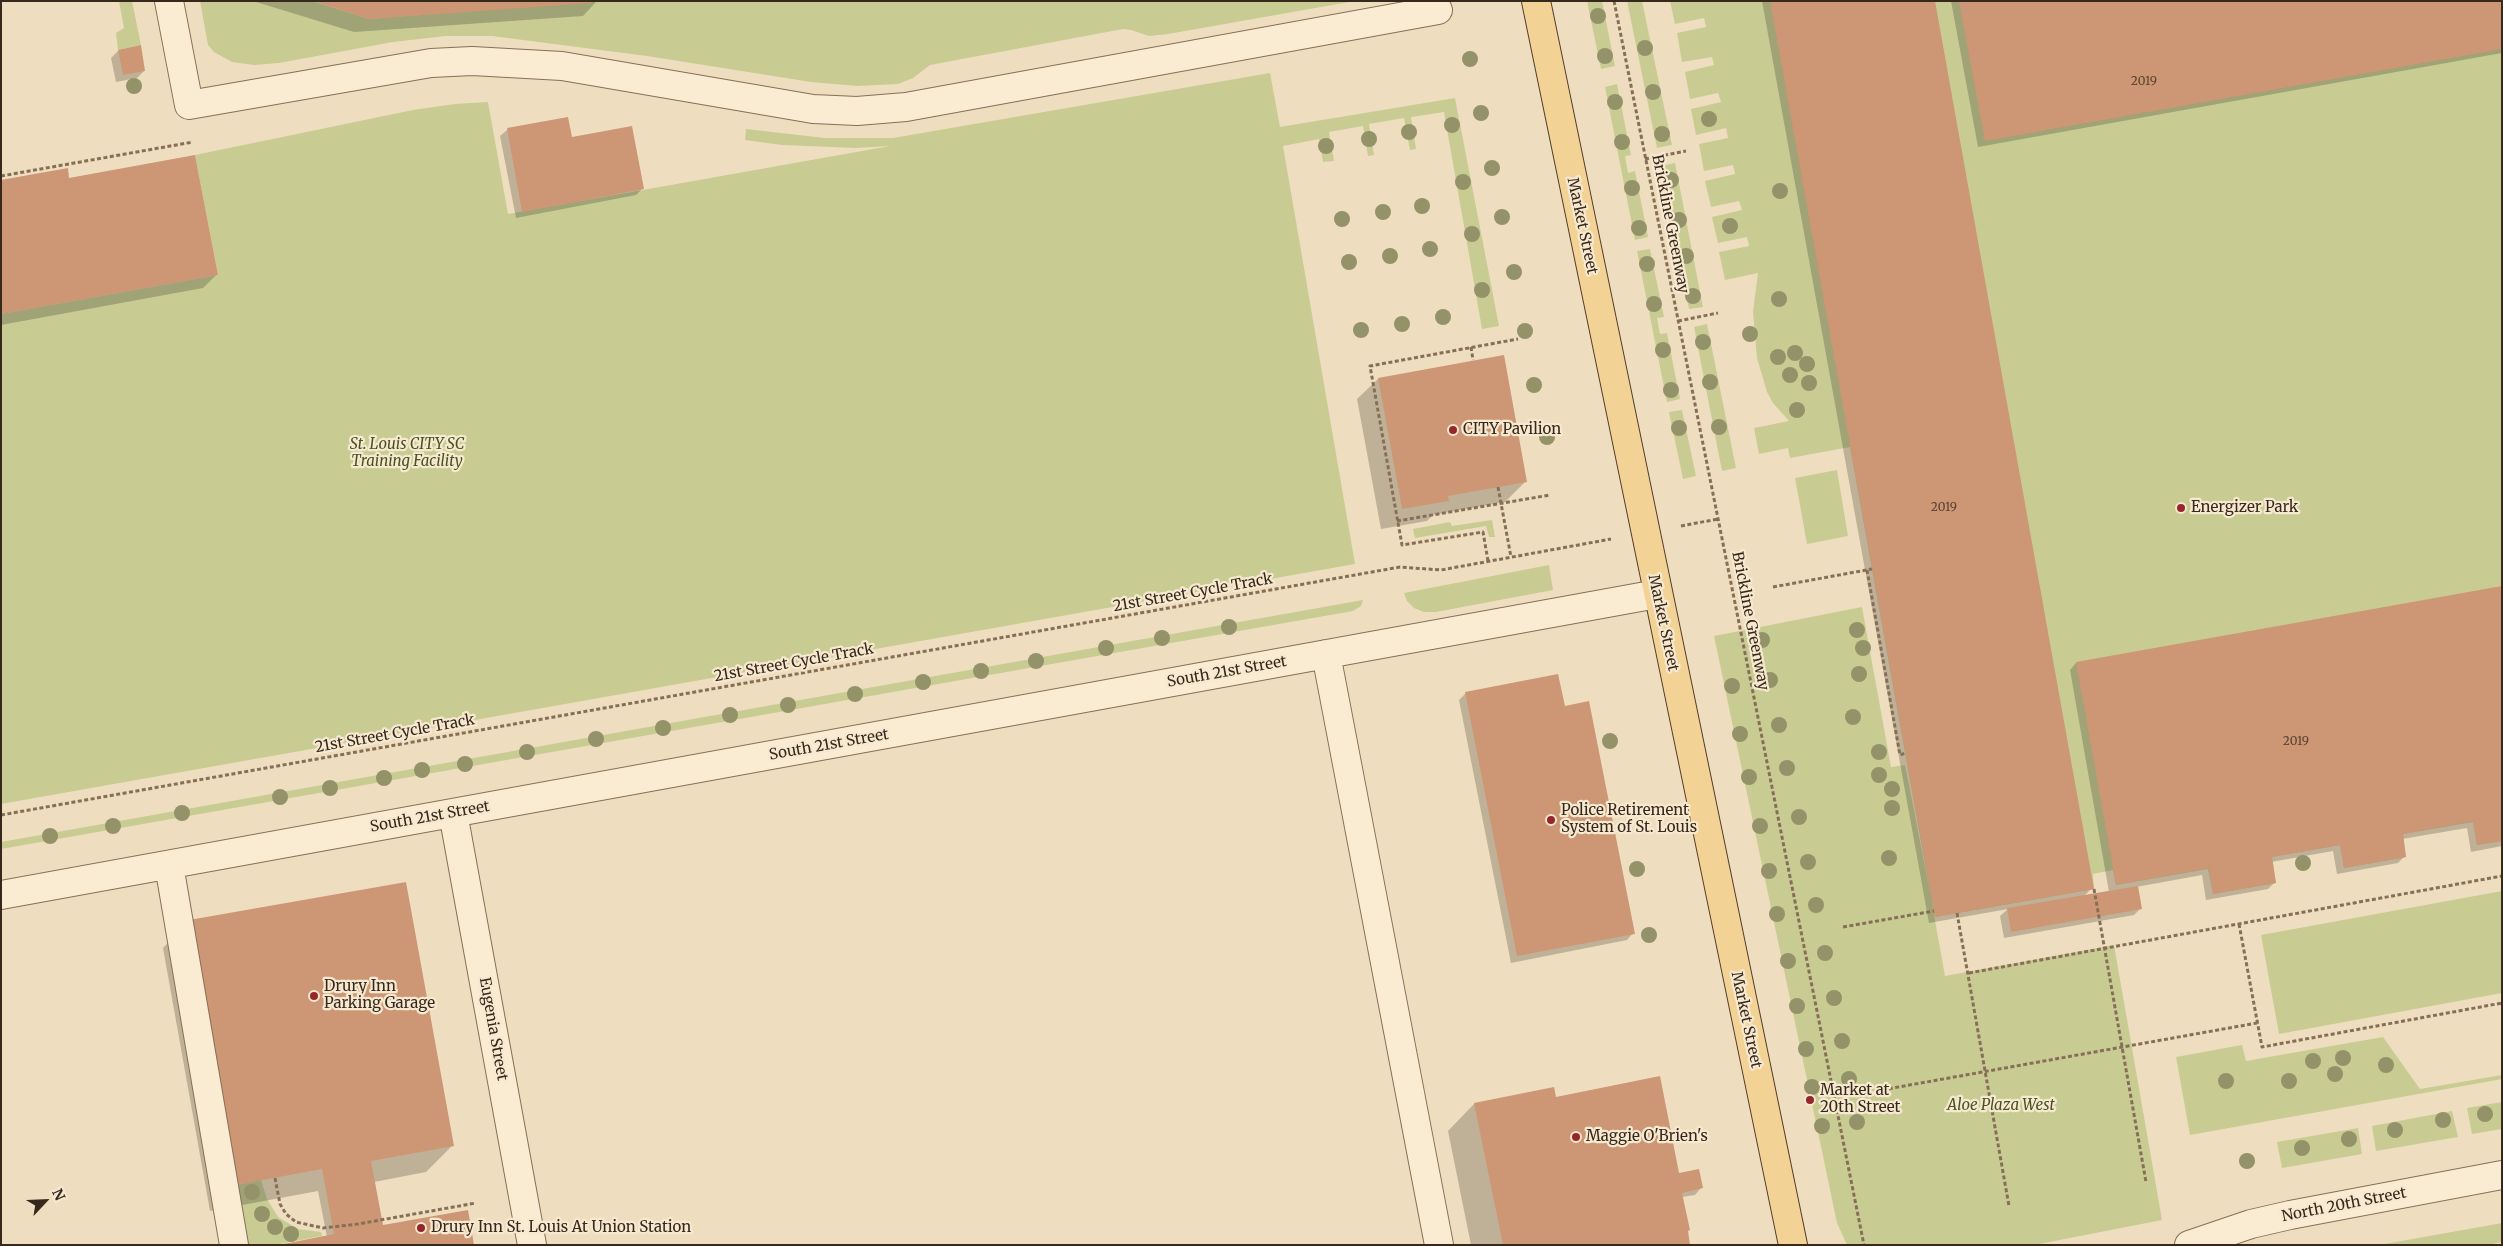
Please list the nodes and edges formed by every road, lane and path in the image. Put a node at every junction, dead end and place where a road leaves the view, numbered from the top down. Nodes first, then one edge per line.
1 (169, 1) edge
2 (1536, 1) edge
3 (1614, 1) edge
4 (1438, 10) dead end
5 (196, 141) dead end
6 (1686, 152) dead end
7 (1645, 159) junction
8 (1, 176) edge
9 (1718, 314) dead end
10 (1678, 321) junction
11 (1518, 339) dead end
12 (1471, 348) junction
13 (1473, 360) dead end
14 (1498, 487) dead end
15 (1550, 496) dead end
16 (1501, 504) junction
17 (1718, 519) junction
18 (1397, 521) junction
19 (1692, 524) dead end
20 (1590, 543) dead end
21 (1511, 557) junction
22 (1488, 561) junction
23 (1872, 569) dead end
24 (1867, 570) junction
25 (1773, 587) dead end
26 (1657, 594) junction
27 (1326, 654) junction
28 (1905, 753) dead end
29 (453, 813) junction
30 (1, 815) edge
31 (169, 865) junction
32 (2502, 876) edge
33 (2094, 889) dead end
34 (1, 895) edge
35 (1934, 911) dead end
36 (1957, 913) dead end
37 (2239, 924) junction
38 (1843, 928) dead end
39 (2104, 949) junction
40 (1969, 973) junction
41 (2502, 1003) edge
42 (2257, 1023) junction
43 (2121, 1048) junction
44 (1985, 1072) junction
45 (1876, 1091) dead end
46 (2502, 1175) edge
47 (275, 1178) dead end
48 (2146, 1182) dead end
49 (476, 1203) dead end
50 (2009, 1206) dead end
51 (358, 1224) junction
52 (360, 1230) dead end
53 (2192, 1244) edge
54 (234, 1245) edge
55 (532, 1245) edge
56 (1439, 1245) edge
57 (1793, 1245) edge
58 (1864, 1245) edge

1 - 4 street
2 - 26 main road, Market Street
3 - 7 path, Brickline Greenway
5 - 8 path
6 - 7 path
7 - 10 path, Brickline Greenway
9 - 10 path
10 - 17 path, Brickline Greenway
11 - 12 path
12 - 13 path
12 - 18 path
14 - 16 path
15 - 16 path
16 - 18 path
16 - 21 path
17 - 19 path
17 - 58 path, Brickline Greenway
18 - 22 path
20 - 21 path, 21st Street Cycle Track
21 - 22 path, 21st Street Cycle Track
22 - 30 path, 21st Street Cycle Track
23 - 24 path
24 - 25 path
24 - 28 path
26 - 27 street, South 21st Street
26 - 57 main road, Market Street
27 - 29 street, South 21st Street
27 - 56 street
29 - 31 street, South 21st Street
29 - 55 street, Eugenia Street
31 - 34 street, South 21st Street
31 - 54 street
32 - 37 path
33 - 39 path
35 - 38 path
36 - 40 path
37 - 39 path
37 - 42 path
39 - 40 path
39 - 43 path
40 - 44 path
41 - 42 path
42 - 43 path
43 - 44 path
43 - 48 path
44 - 45 path
44 - 50 path
46 - 53 street, North 20th Street
47 - 51 path
49 - 51 path
51 - 52 path

